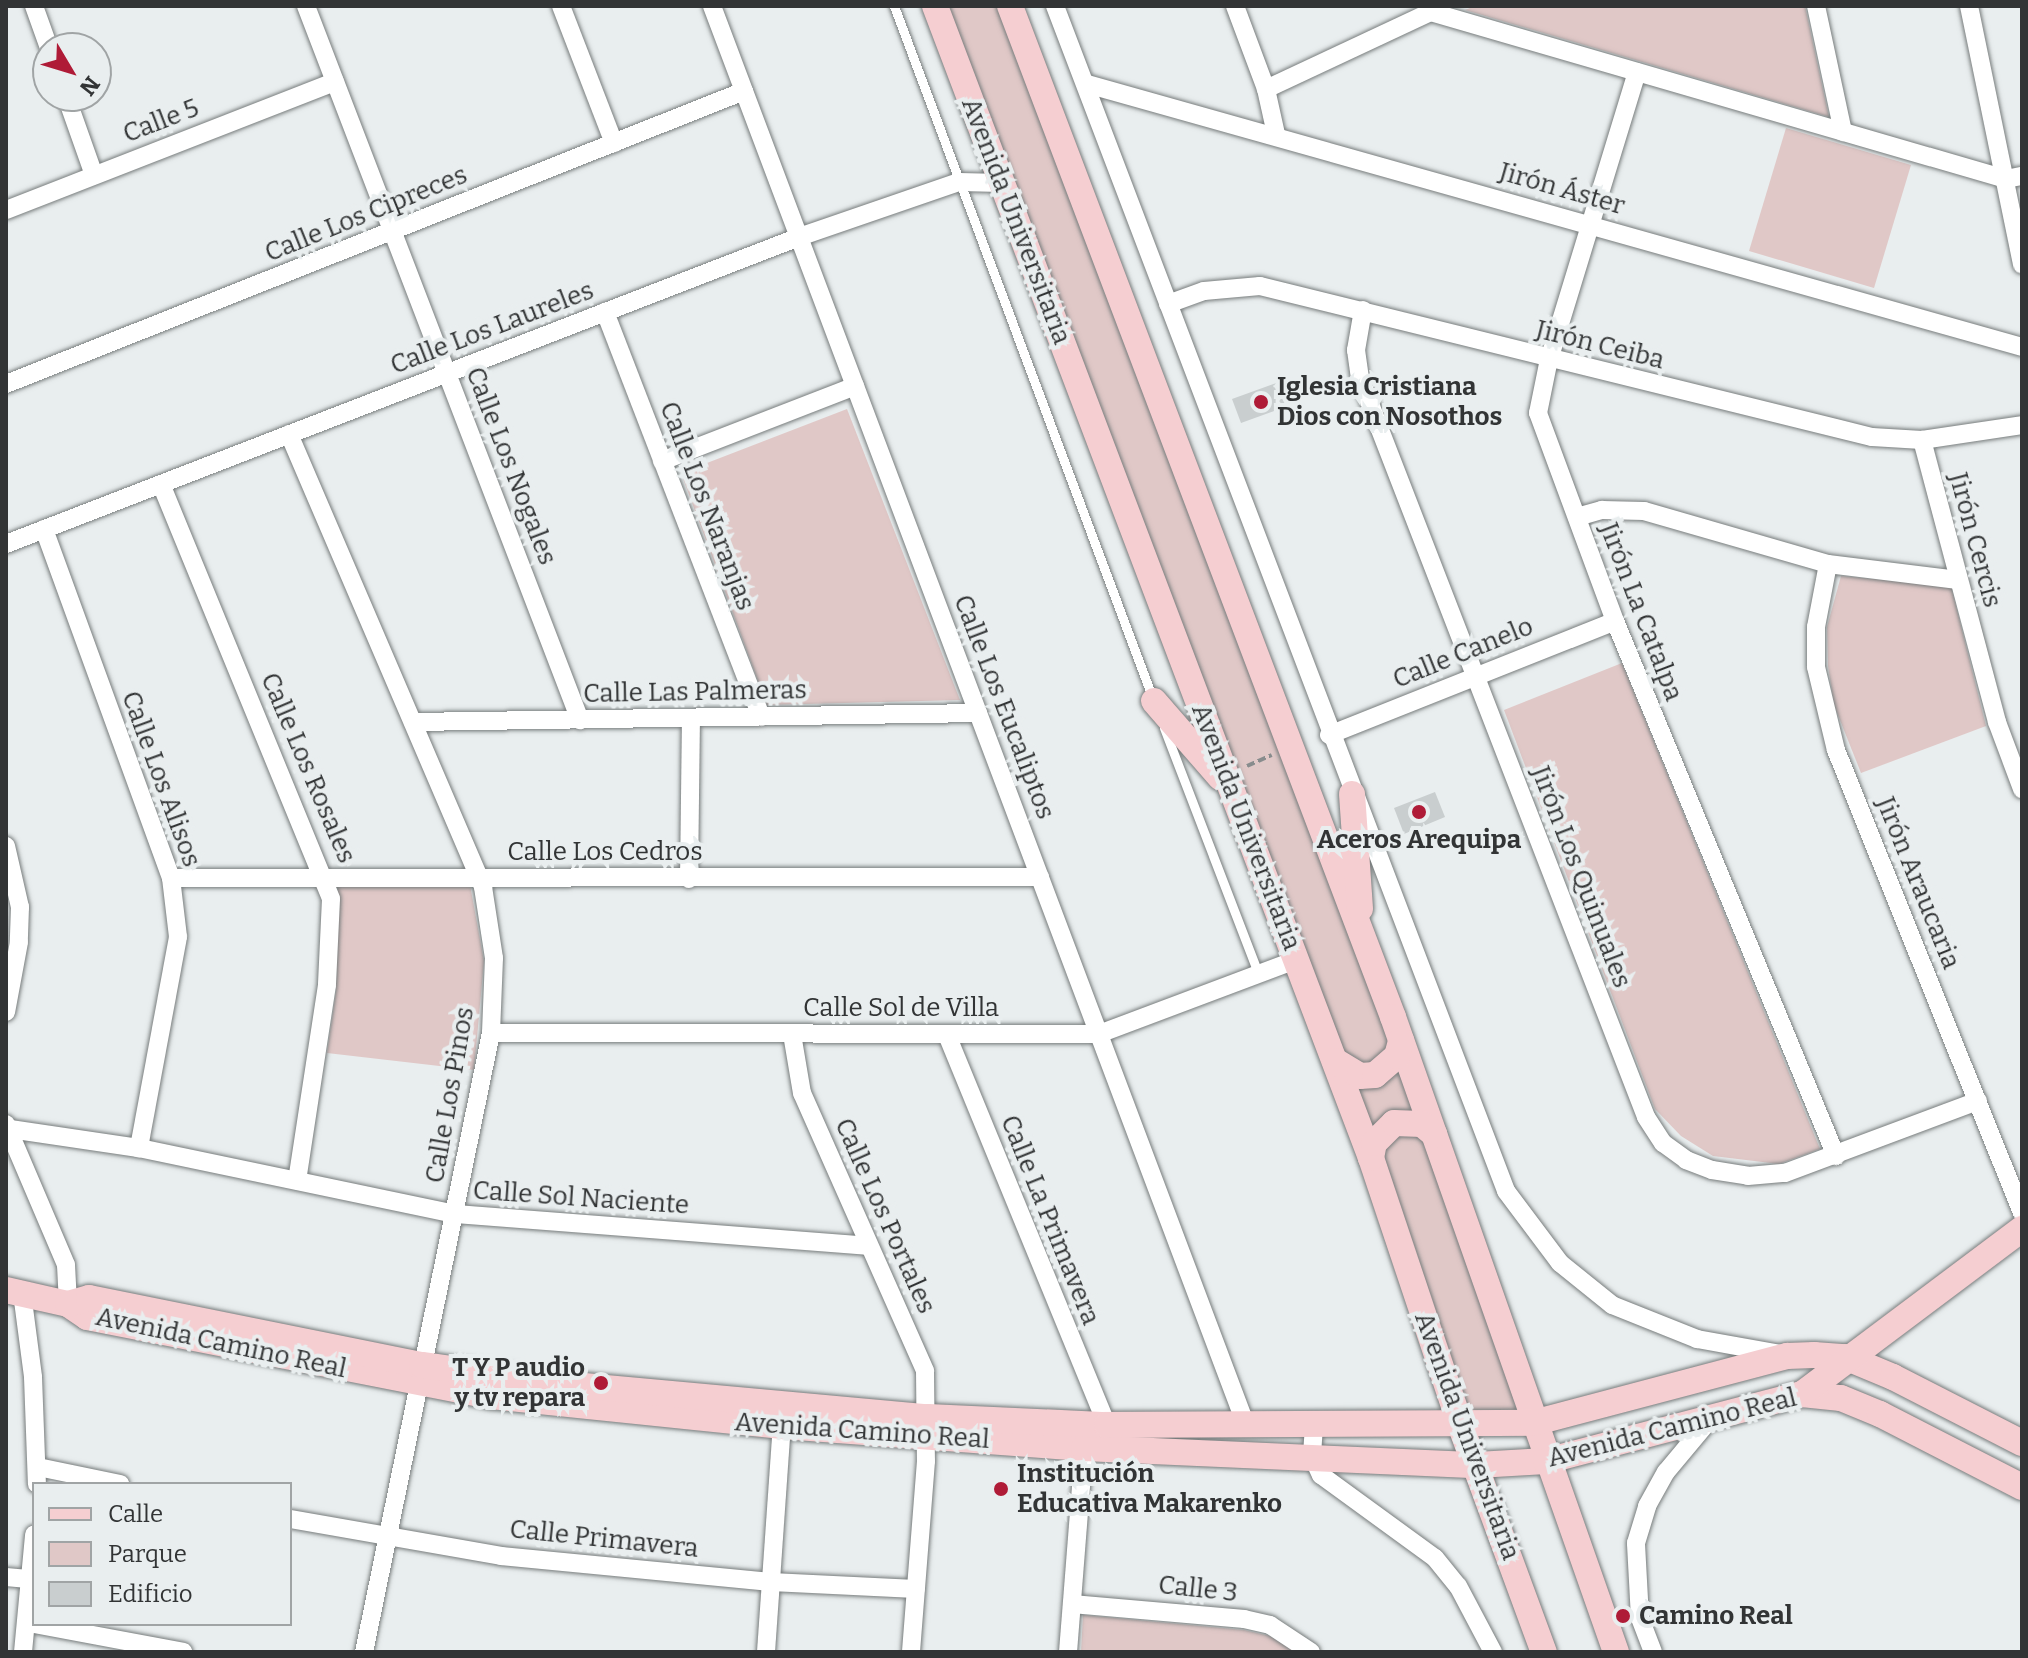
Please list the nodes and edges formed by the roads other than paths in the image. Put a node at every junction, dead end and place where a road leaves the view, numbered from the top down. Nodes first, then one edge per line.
1 (34, 6) edge
2 (306, 6) edge
3 (561, 6) edge
4 (712, 6) edge
5 (894, 6) edge
6 (935, 6) edge
7 (1010, 6) edge
8 (1055, 6) edge
9 (1235, 6) edge
10 (1816, 6) edge
11 (1969, 6) edge
12 (1437, 9) edge
13 (43, 32) edge
14 (1637, 72) junction
15 (335, 82) junction
16 (1087, 84) junction
17 (1266, 89) junction
18 (744, 91) junction
19 (72, 112) edge
20 (1843, 132) junction
21 (1276, 134) junction
22 (614, 143) junction
23 (94, 175) junction
24 (2014, 178) edge
25 (959, 182) junction
26 (1002, 183) junction
27 (6, 210) edge
28 (1589, 224) junction
29 (393, 231) junction
30 (799, 237) junction
31 (2022, 265) edge
32 (1168, 304) junction
33 (1363, 310) junction
34 (605, 312) junction
35 (2022, 347) edge
36 (1549, 359) junction
37 (447, 373) junction
38 (6, 384) edge
39 (855, 386) junction
40 (2022, 425) edge
41 (289, 434) junction
42 (1922, 440) junction
43 (662, 461) junction
44 (161, 484) junction
45 (1577, 517) junction
46 (44, 529) junction
47 (6, 544) edge
48 (1828, 564) junction
49 (1958, 580) junction
50 (1615, 621) junction
51 (1476, 676) junction
52 (1154, 701) junction
53 (978, 713) junction
54 (761, 717) junction
55 (691, 719) junction
56 (580, 720) junction
57 (413, 722) junction
58 (1329, 735) junction
59 (1230, 784) junction
60 (2021, 784) edge
61 (1352, 794) junction
62 (6, 846) edge
63 (1040, 877) junction
64 (171, 878) junction
65 (327, 878) junction
66 (479, 878) junction
67 (689, 879) junction
68 (1362, 936) junction
69 (1296, 960) junction
70 (1259, 975) junction
71 (6, 1012) edge
72 (491, 1033) junction
73 (792, 1034) junction
74 (1099, 1034) junction
75 (947, 1035) junction
76 (1401, 1041) junction
77 (1335, 1061) junction
78 (1978, 1101) junction
79 (8, 1127) edge
80 (1434, 1134) junction
81 (139, 1148) junction
82 (1836, 1156) junction
83 (1371, 1158) junction
84 (297, 1181) junction
85 (2022, 1212) edge
86 (455, 1214) junction
87 (2022, 1229) edge
88 (868, 1246) junction
89 (14, 1292) edge
90 (68, 1304) junction
91 (1787, 1356) junction
92 (1845, 1357) junction
93 (419, 1375) junction
94 (1802, 1394) junction
95 (1713, 1416) junction
96 (1533, 1423) junction
97 (1107, 1425) junction
98 (1246, 1425) junction
99 (782, 1426) junction
100 (1314, 1426) junction
101 (928, 1427) junction
102 (1461, 1427) junction
103 (2022, 1443) edge
104 (1084, 1448) junction
105 (1312, 1456) junction
106 (1546, 1461) junction
107 (1477, 1465) junction
108 (38, 1476) edge
109 (100, 1482) edge
110 (2021, 1484) edge
111 (292, 1519) edge
112 (388, 1539) junction
113 (32, 1564) edge
114 (6, 1577) edge
115 (31, 1579) junction
116 (771, 1582) junction
117 (916, 1589) junction
118 (1072, 1604) junction
119 (32, 1624) edge
120 (43, 1626) edge
121 (23, 1652) edge
122 (183, 1652) edge
123 (364, 1652) edge
124 (766, 1652) edge
125 (911, 1652) edge
126 (1068, 1652) edge
127 (1311, 1652) edge
128 (1493, 1652) edge
129 (1544, 1652) edge
130 (1616, 1652) edge
131 (1653, 1652) edge

1 - 13 street
2 - 15 street, Calle Los Nogales
3 - 22 street
4 - 18 street, Calle Los Eucaliptos
5 - 25 lane, Avenida Universitaria
6 - 26 main road, Avenida Universitaria
7 - 68 main road
8 - 16 street
9 - 17 street
10 - 20 street
11 - 24 street
12 - 14 street
12 - 17 street
14 - 20 street
14 - 28 street, Jirón La Catalpa
15 - 23 street, Calle 5
15 - 29 street, Calle Los Nogales
16 - 21 street, Jirón Áster
16 - 32 street
17 - 21 street
18 - 22 street, Calle Los Cipreces
18 - 30 street, Calle Los Eucaliptos
19 - 23 street
20 - 24 street
21 - 28 street, Jirón Áster
22 - 29 street, Calle Los Cipreces
23 - 27 street, Calle 5
24 - 31 street
25 - 26 street, Calle Los Laureles
25 - 30 street, Calle Los Laureles
25 - 52 lane, Avenida Universitaria
26 - 59 main road, Avenida Universitaria
28 - 35 street, Jirón Áster
28 - 36 street, Jirón La Catalpa
29 - 37 street, Calle Los Nogales
29 - 38 street, Calle Los Cipreces
30 - 34 street, Calle Los Laureles
30 - 39 street, Calle Los Eucaliptos
32 - 33 street, Jirón Ceiba
32 - 58 street
33 - 36 street, Jirón Ceiba
33 - 51 street, Jirón Los Quinuales
34 - 37 street, Calle Los Laureles
34 - 43 street, Calle Los Naranjas
36 - 42 street, Jirón Ceiba
36 - 45 street, Jirón La Catalpa
37 - 41 street, Calle Los Laureles
37 - 56 street, Calle Los Nogales
39 - 43 street
39 - 53 street, Calle Los Eucaliptos
40 - 42 street, Jirón Ceiba
41 - 44 street, Calle Los Laureles
41 - 57 street, Calle Los Pinos
42 - 49 street, Jirón Cercis
43 - 54 street, Calle Los Naranjas
44 - 46 street, Calle Los Laureles
44 - 65 street, Calle Los Rosales
45 - 48 street
45 - 50 street, Jirón La Catalpa
46 - 47 street, Calle Los Laureles
46 - 64 street, Calle Los Alisos
48 - 49 street
48 - 78 street, Jirón Araucaria
49 - 60 street, Jirón Cercis
50 - 51 street, Calle Canelo
50 - 82 street, Jirón La Catalpa
51 - 58 street, Calle Canelo
51 - 82 street, Jirón Los Quinuales
52 - 59 main road
52 - 70 lane, Avenida Universitaria
53 - 54 street, Calle Las Palmeras
53 - 63 street, Calle Los Eucaliptos
54 - 55 street, Calle Las Palmeras
55 - 56 street, Calle Las Palmeras
55 - 67 street
56 - 57 street, Calle Las Palmeras
57 - 66 street, Calle Los Pinos
58 - 61 street
59 - 69 main road, Avenida Universitaria
61 - 68 main road
61 - 91 street
62 - 71 street
63 - 67 street, Calle Los Cedros
63 - 74 street, Calle Los Eucaliptos
64 - 65 street, Calle Los Cedros
64 - 81 street, Calle Los Alisos
65 - 66 street, Calle Los Cedros
65 - 84 street, Calle Los Rosales
66 - 67 street, Calle Los Cedros
66 - 72 street, Calle Los Pinos
68 - 76 main road
69 - 70 street, Calle Sol de Villa
69 - 77 main road, Avenida Universitaria
70 - 74 street, Calle Sol de Villa
72 - 73 street, Calle Sol de Villa
72 - 86 street, Calle Los Pinos
73 - 75 street, Calle Sol de Villa
73 - 88 street, Calle Los Portales
74 - 75 street, Calle Sol de Villa
74 - 98 street, Calle Los Eucaliptos
75 - 97 street, Calle La Primavera
76 - 77 main road
76 - 80 main road
77 - 83 main road, Avenida Universitaria
78 - 82 street, Jirón Los Quinuales
78 - 85 street, Jirón Araucaria
79 - 81 street, Calle Sol Naciente
79 - 90 street
80 - 83 main road
80 - 96 main road
81 - 84 street, Calle Sol Naciente
83 - 102 main road, Avenida Universitaria
84 - 86 street, Calle Sol Naciente
86 - 88 street, Calle Sol Naciente
86 - 93 street, Calle Los Pinos
87 - 92 main road
88 - 101 street, Calle Los Portales
89 - 90 main road, Avenida Camino Real
89 - 108 street
90 - 93 main road, Avenida Camino Real
91 - 92 main road, Avenida Camino Real
91 - 96 main road, Avenida Camino Real
92 - 94 main road
92 - 103 main road, Avenida Camino Real
93 - 99 main road, Avenida Camino Real
93 - 101 main road, Avenida Camino Real
93 - 112 street, Calle Los Pinos
94 - 95 main road, Avenida Camino Real
94 - 110 main road, Avenida Camino Real
95 - 106 main road, Avenida Camino Real
95 - 131 street
96 - 102 main road, Avenida Camino Real
96 - 106 main road
97 - 98 main road, Avenida Camino Real
97 - 101 main road, Avenida Camino Real
98 - 100 main road, Avenida Camino Real
99 - 101 main road, Avenida Camino Real
99 - 116 street
100 - 102 main road, Avenida Camino Real
100 - 105 street
101 - 104 main road, Avenida Camino Real
101 - 117 street, Calle Los Portales
102 - 107 main road, Avenida Universitaria
104 - 105 main road, Avenida Camino Real
104 - 118 street
105 - 107 main road, Avenida Camino Real
105 - 128 street
106 - 107 main road, Avenida Camino Real
106 - 130 main road
107 - 129 main road, Avenida Universitaria
108 - 109 street
111 - 112 street, Calle Primavera
112 - 116 street, Calle Primavera
112 - 123 street, Calle Los Pinos
113 - 115 street
114 - 115 street
115 - 119 street
116 - 117 street, Calle Primavera
116 - 124 street
117 - 125 street, Calle Los Portales
118 - 126 street
118 - 127 street, Calle 3
119 - 121 street
120 - 122 street

